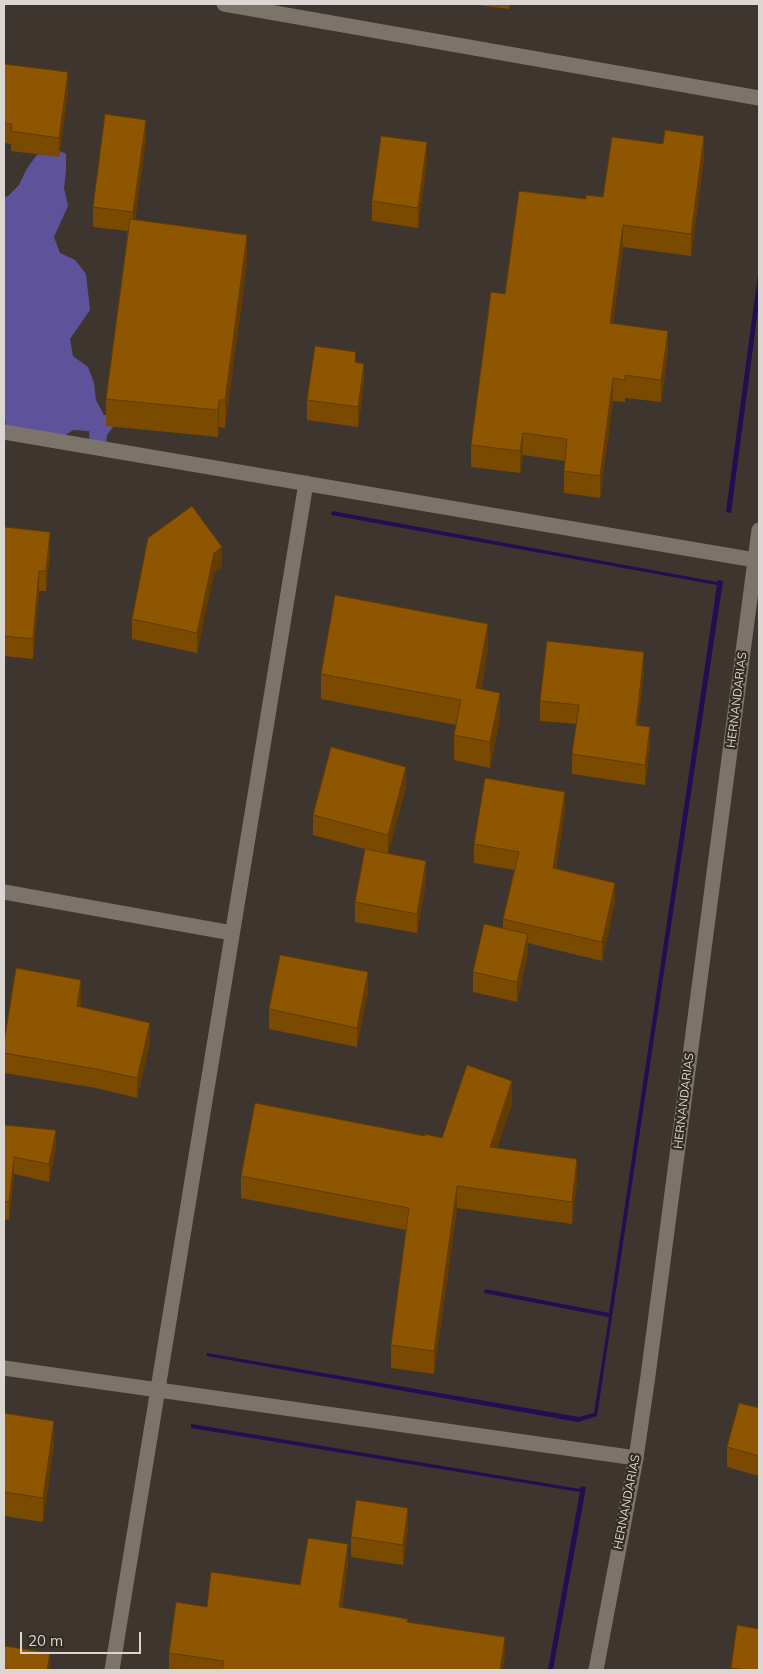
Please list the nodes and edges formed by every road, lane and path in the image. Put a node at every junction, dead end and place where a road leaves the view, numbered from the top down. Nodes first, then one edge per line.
1 (224, 4) edge
2 (759, 98) edge
3 (4, 432) edge
4 (306, 483) junction
5 (759, 530) edge
6 (755, 560) junction
7 (4, 892) edge
8 (232, 933) junction
9 (4, 1368) edge
10 (158, 1390) junction
11 (636, 1458) junction
12 (112, 1670) edge
13 (596, 1670) edge

1 - 2 street
3 - 4 street
4 - 6 street
4 - 8 street
5 - 6 street, HERNANDARIAS
6 - 11 street, HERNANDARIAS
7 - 8 street
8 - 10 street
9 - 10 street
10 - 11 street
10 - 12 street
11 - 13 street, HERNANDARIAS

